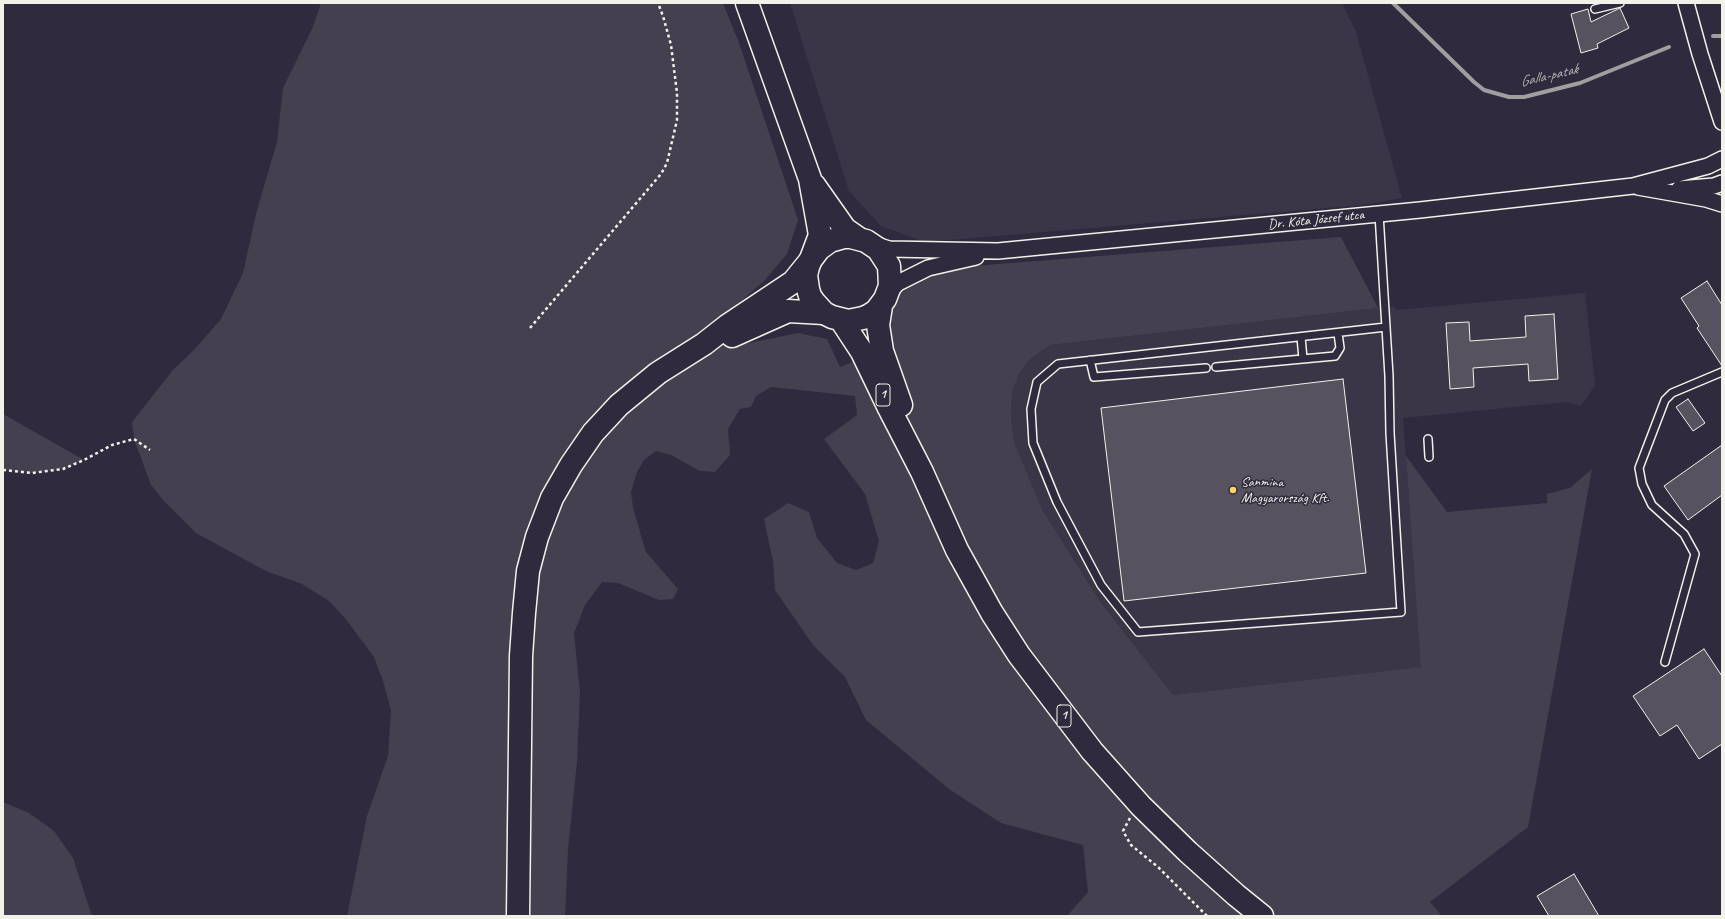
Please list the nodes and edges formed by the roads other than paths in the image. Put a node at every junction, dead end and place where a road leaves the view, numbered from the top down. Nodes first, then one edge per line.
1 (747, 3) edge
2 (1620, 3) edge
3 (1686, 3) edge
4 (1595, 10) dead end
5 (1722, 122) edge
6 (1722, 159) edge
7 (810, 179) junction
8 (1722, 182) edge
9 (1633, 186) junction
10 (1664, 191) junction
11 (1722, 204) edge
12 (1379, 213) junction
13 (866, 241) junction
14 (998, 251) junction
15 (810, 261) junction
16 (884, 299) junction
17 (832, 316) junction
18 (1386, 327) junction
19 (1338, 333) junction
20 (1301, 337) junction
21 (704, 344) junction
22 (1303, 359) junction
23 (1090, 360) junction
24 (1216, 367) dead end
25 (1206, 368) dead end
26 (1722, 372) edge
27 (1428, 439) dead end
28 (1429, 457) dead end
29 (922, 472) junction
30 (1665, 662) dead end
31 (518, 916) edge
32 (1262, 916) edge

1 - 7 main road, 1
2 - 4 lane
3 - 5 street
6 - 9 street, Dr. Kóta József utca
7 - 13 main road, 1
7 - 15 main road, 1
8 - 10 street, Dr. Kóta József utca
9 - 10 street, Dr. Kóta József utca
9 - 12 street, Dr. Kóta József utca
10 - 11 street, Dr. Kóta József utca
12 - 14 street, Dr. Kóta József utca
12 - 18 lane
13 - 14 street
13 - 15 main road
13 - 16 main road, 1
14 - 16 street
15 - 17 main road, 1
15 - 21 main road
16 - 17 main road
16 - 29 main road, 1
17 - 21 main road
17 - 29 main road, 1
18 - 19 lane
18 - 23 lane
19 - 20 lane
19 - 22 lane
20 - 22 lane
20 - 23 lane
21 - 31 main road
22 - 24 lane
23 - 25 lane
26 - 30 lane
27 - 28 lane
29 - 32 main road, 1

